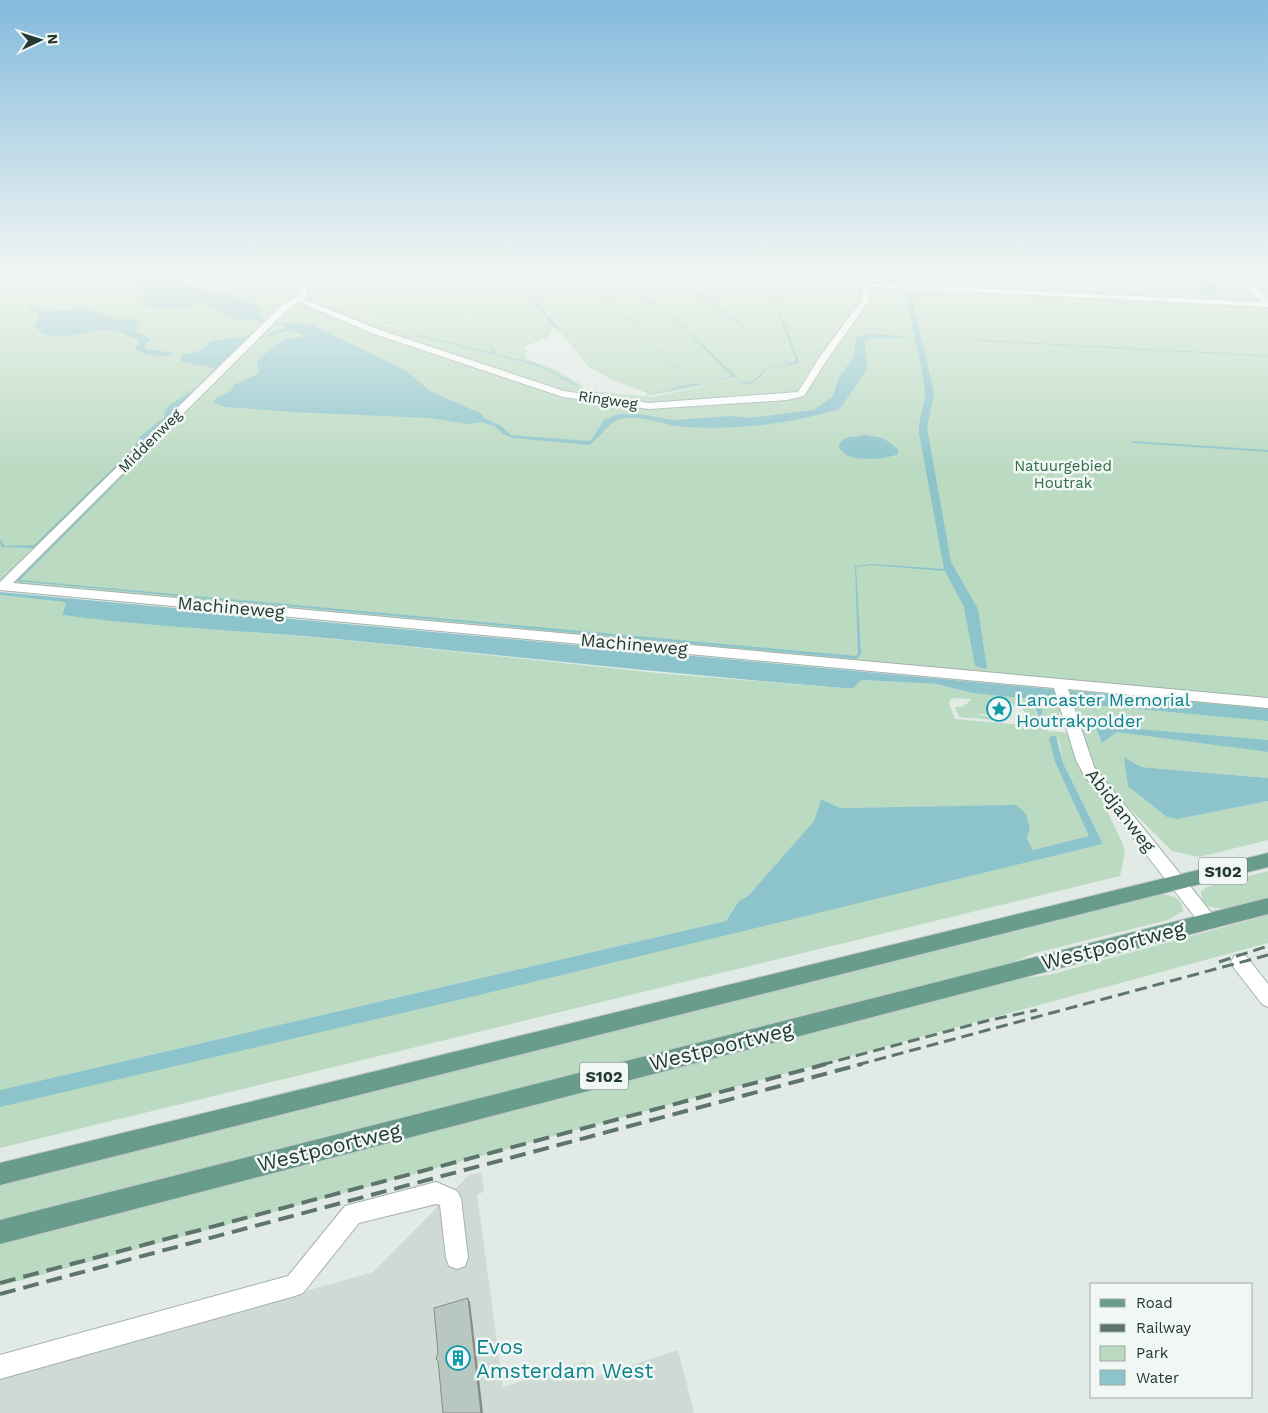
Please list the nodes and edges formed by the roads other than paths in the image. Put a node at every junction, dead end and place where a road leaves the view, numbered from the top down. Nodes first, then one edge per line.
1 (253, 339) edge
2 (397, 339) edge
3 (838, 339) edge
4 (2, 586) edge
5 (1061, 687) junction
6 (1268, 703) edge
7 (1268, 860) edge
8 (1178, 884) junction
9 (1268, 906) edge
10 (1208, 921) junction
11 (1240, 962) dead end
12 (1268, 998) edge
13 (0, 1174) edge
14 (0, 1232) edge
15 (457, 1258) dead end
16 (0, 1367) edge

1 - 4 street, Middenweg
2 - 3 street, Ringweg
4 - 5 street, Machineweg
5 - 6 street, Machineweg
5 - 8 street, Abidjanweg
7 - 8 main road, S102
8 - 10 street, Abidjanweg
8 - 13 main road, S102
9 - 10 main road, Westpoortweg / S102
10 - 14 main road, Westpoortweg / S102
11 - 12 street
15 - 16 street

